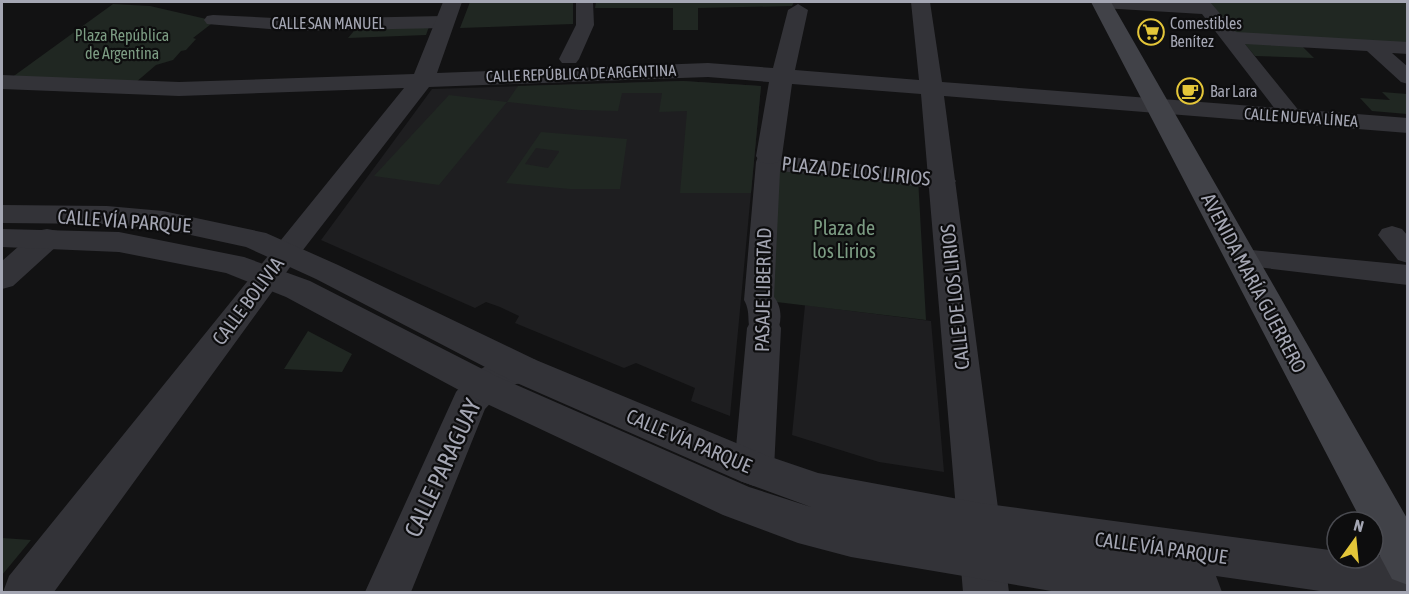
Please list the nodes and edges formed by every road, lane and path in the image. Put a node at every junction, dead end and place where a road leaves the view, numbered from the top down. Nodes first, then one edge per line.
1 (585, 2) edge
2 (921, 2) edge
3 (1101, 2) edge
4 (290, 4) dead end
5 (1204, 5) edge
6 (363, 6) dead end
7 (799, 6) edge
8 (448, 12) edge
9 (213, 20) dead end
10 (272, 23) junction
11 (352, 23) junction
12 (1230, 37) junction
13 (1373, 46) junction
14 (1407, 48) edge
15 (565, 66) junction
16 (783, 75) junction
17 (1407, 78) edge
18 (423, 79) junction
19 (4, 84) edge
20 (932, 87) junction
21 (1159, 106) junction
22 (1293, 117) junction
23 (1407, 126) edge
24 (769, 159) junction
25 (943, 181) junction
26 (2, 214) edge
27 (1407, 236) edge
28 (2, 238) edge
29 (46, 238) junction
30 (1407, 254) edge
31 (276, 264) junction
32 (1246, 268) junction
33 (1407, 274) edge
34 (2, 278) edge
35 (1407, 294) edge
36 (764, 328) joint
37 (523, 370) junction
38 (483, 386) junction
39 (754, 469) junction
40 (983, 559) edge
41 (1407, 564) edge
42 (1407, 582) edge
43 (26, 592) edge
44 (388, 592) edge
45 (1199, 592) edge

1 - 15 street
2 - 20 street, CALLE DE LOS LIRIOS
3 - 5 street
3 - 21 main road, AVENIDA MARÍA GUERRERO
4 - 10 street
5 - 12 street
6 - 11 street
7 - 16 street, PASAJE LIBERTAD
8 - 11 street, CALLE SAN MANUEL
8 - 18 street, CALLE BOLIVIA
9 - 10 street, CALLE SAN MANUEL
10 - 11 street, CALLE SAN MANUEL
12 - 13 street
12 - 22 street
13 - 14 street
13 - 17 street
15 - 16 street, CALLE REPÚBLICA DE ARGENTINA
15 - 18 street, CALLE REPÚBLICA DE ARGENTINA
16 - 20 street, CALLE REPÚBLICA DE ARGENTINA
16 - 24 street, PASAJE LIBERTAD
18 - 19 street, CALLE REPÚBLICA DE ARGENTINA
18 - 31 street, CALLE BOLIVIA
20 - 21 street, CALLE REPÚBLICA DE ARGENTINA
20 - 25 street, CALLE DE LOS LIRIOS
21 - 22 street, CALLE NUEVA LÍNEA
21 - 32 main road, AVENIDA MARÍA GUERRERO
22 - 23 street, CALLE NUEVA LÍNEA
24 - 25 street, PLAZA DE LOS LIRIOS
24 - 36 street, PASAJE LIBERTAD
25 - 40 street, CALLE DE LOS LIRIOS
26 - 31 street, CALLE VÍA PARQUE
27 - 30 street
28 - 29 street, CALLE VÍA PARQUE
29 - 31 street, CALLE VÍA PARQUE
29 - 34 street
31 - 37 street, CALLE VÍA PARQUE
31 - 38 street, CALLE VÍA PARQUE
31 - 43 street, CALLE BOLIVIA
32 - 33 street
32 - 35 street
32 - 41 main road, AVENIDA MARÍA GUERRERO
36 - 39 street, PASAJE LIBERTAD
37 - 38 street, CALLE PARAGUAY
37 - 39 street, CALLE VÍA PARQUE
38 - 40 street, CALLE VÍA PARQUE
38 - 44 street, CALLE PARAGUAY
39 - 40 street, CALLE VÍA PARQUE
40 - 42 street, CALLE VÍA PARQUE
40 - 45 street, CALLE VÍA PARQUE

